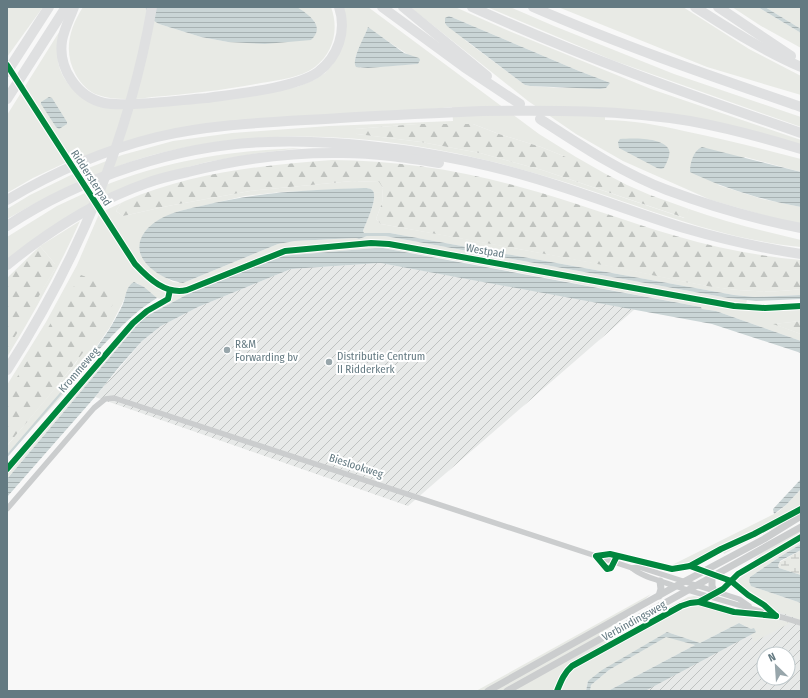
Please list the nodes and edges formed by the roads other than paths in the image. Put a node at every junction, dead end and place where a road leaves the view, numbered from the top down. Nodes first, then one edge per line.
1 (49, 7) edge
2 (66, 7) edge
3 (74, 7) edge
4 (152, 7) edge
5 (339, 7) edge
6 (382, 7) edge
7 (404, 7) edge
8 (472, 7) edge
9 (533, 7) edge
10 (695, 7) edge
11 (718, 7) edge
12 (801, 63) edge
13 (801, 67) edge
14 (7, 72) edge
15 (7, 99) edge
16 (801, 107) edge
17 (540, 119) dead end
18 (801, 133) edge
19 (801, 149) edge
20 (477, 163) junction
21 (7, 200) edge
22 (7, 226) edge
23 (801, 228) edge
24 (801, 254) edge
25 (7, 265) edge
26 (7, 370) edge
27 (7, 509) edge
28 (801, 516) edge
29 (801, 527) edge
30 (632, 568) junction
31 (712, 577) junction
32 (660, 581) junction
33 (686, 582) junction
34 (697, 585) junction
35 (676, 586) junction
36 (688, 590) junction
37 (714, 591) junction
38 (659, 596) junction
39 (750, 608) junction
40 (801, 623) edge
41 (488, 691) edge
42 (507, 691) edge

1 - 14 highway
2 - 15 highway
3 - 5 highway
4 - 26 highway
6 - 7 highway
8 - 18 highway
9 - 16 highway
10 - 13 highway
11 - 12 highway
17 - 23 highway
19 - 21 highway
20 - 22 highway
20 - 24 highway
20 - 25 highway
27 - 30 street, Bieslookweg
28 - 33 street, Verbindingsweg
29 - 31 street, Verbindingsweg
30 - 32 street, Bieslookweg
30 - 33 street, Bieslookweg
31 - 34 street, Verbindingsweg
31 - 37 street
32 - 35 street, Bieslookweg
32 - 38 street
33 - 34 street, Bieslookweg
33 - 35 street, Verbindingsweg
34 - 36 street, Verbindingsweg
34 - 37 street, Bieslookweg
35 - 36 street, Bieslookweg
35 - 38 street, Verbindingsweg
36 - 39 street, Bieslookweg
36 - 42 street, Verbindingsweg
37 - 39 street, Bieslookweg
38 - 41 street, Verbindingsweg
39 - 40 street, Bieslookweg

